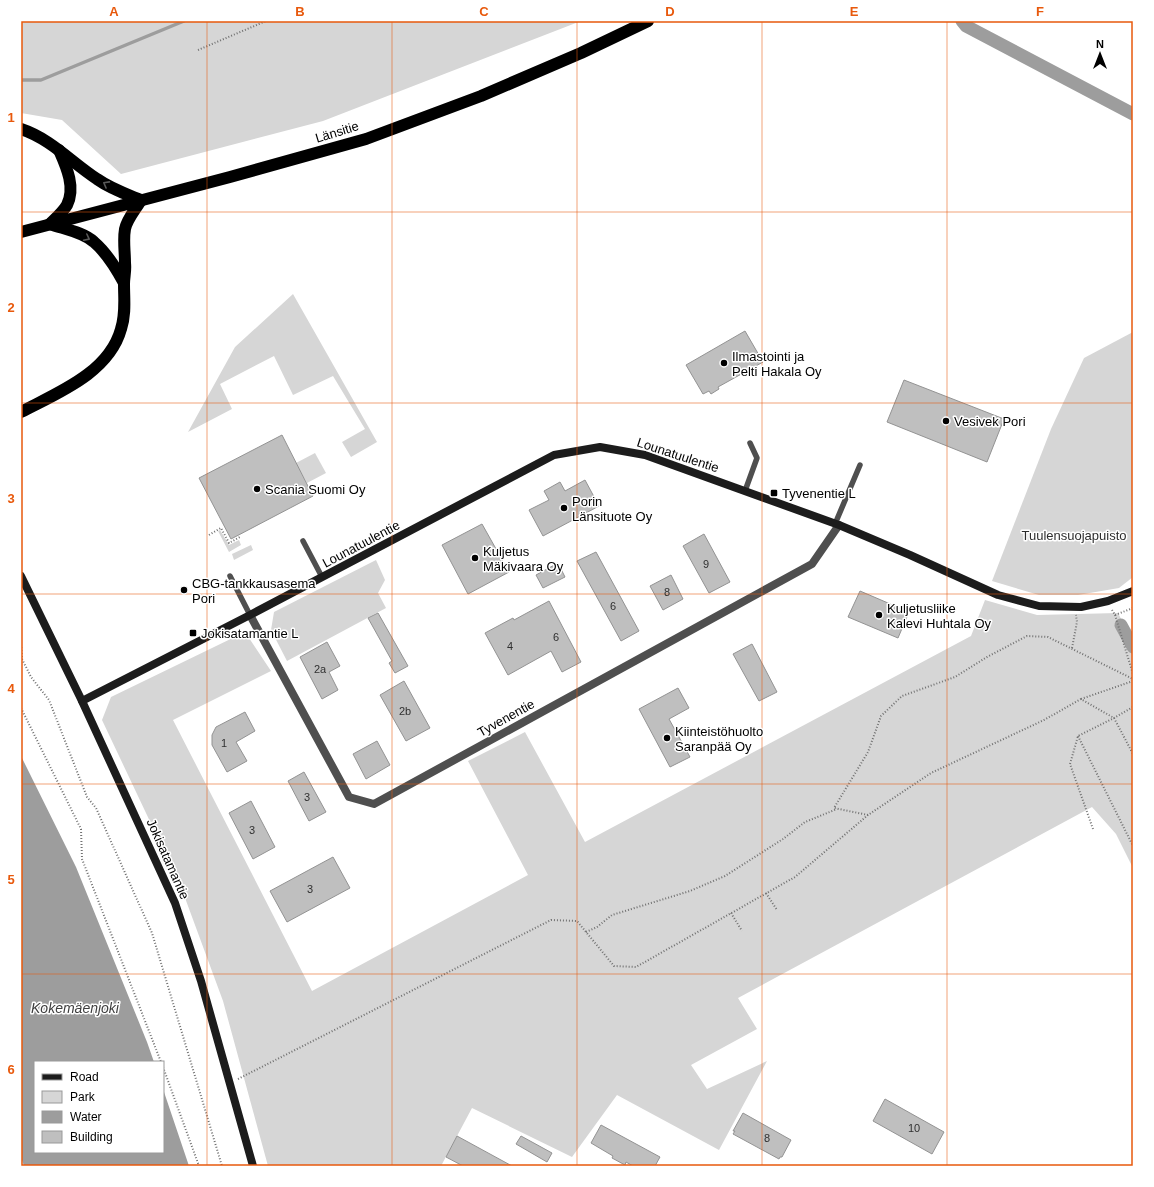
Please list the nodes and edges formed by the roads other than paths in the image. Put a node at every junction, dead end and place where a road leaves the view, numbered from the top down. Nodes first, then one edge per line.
1 (648, 21) edge
2 (21, 129) edge
3 (59, 150) junction
4 (142, 200) junction
5 (50, 224) junction
6 (21, 232) edge
7 (124, 284) junction
8 (21, 412) edge
9 (750, 443) dead end
10 (860, 465) dead end
11 (745, 491) junction
12 (837, 524) junction
13 (303, 541) dead end
14 (21, 576) edge
15 (230, 576) dead end
16 (322, 577) junction
17 (1133, 591) edge
18 (250, 615) junction
19 (82, 701) junction
20 (253, 1166) edge

1 - 4 highway, Länsitie
2 - 3 highway
4 -> 3 highway
3 - 5 highway
4 - 5 highway, Länsitie
4 - 7 highway
5 - 6 highway, Länsitie
5 -> 7 highway
7 - 8 highway
9 - 11 lane
10 - 12 lane
11 - 12 street, Lounatuulentie
11 - 16 street, Lounatuulentie
12 - 17 street, Lounatuulentie
12 - 18 street, Tyvenentie
13 - 16 lane
14 - 19 street, Jokisatamantie
15 - 18 lane
16 - 18 street, Lounatuulentie
18 - 19 street, Lounatuulentie
19 - 20 street, Jokisatamantie

